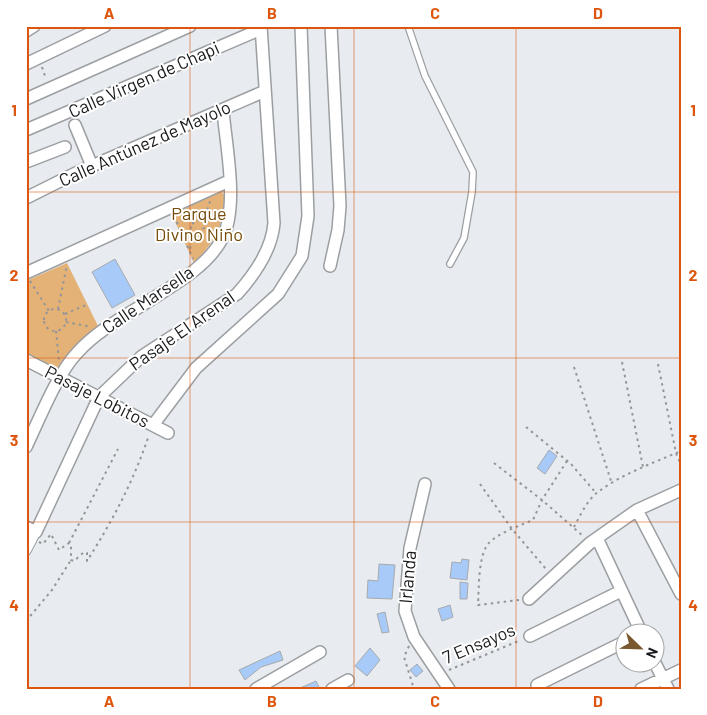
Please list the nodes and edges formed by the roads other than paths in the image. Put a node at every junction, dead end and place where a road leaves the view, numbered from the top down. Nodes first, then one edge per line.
1 (34, 26) edge
2 (106, 26) edge
3 (190, 26) edge
4 (301, 26) edge
5 (331, 26) edge
6 (408, 26) edge
7 (261, 28) edge
8 (26, 31) edge
9 (26, 64) edge
10 (265, 91) junction
11 (26, 99) edge
12 (223, 111) junction
13 (75, 124) dead end
14 (26, 130) edge
15 (65, 147) dead end
16 (26, 162) edge
17 (92, 166) junction
18 (229, 181) junction
19 (26, 198) edge
20 (450, 264) dead end
21 (330, 266) dead end
22 (28, 277) edge
23 (26, 360) edge
24 (61, 377) junction
25 (99, 397) junction
26 (153, 425) junction
27 (168, 433) dead end
28 (27, 445) edge
29 (425, 484) dead end
30 (681, 490) edge
31 (637, 510) junction
32 (31, 529) edge
33 (593, 540) junction
34 (26, 551) edge
35 (621, 591) junction
36 (681, 594) edge
37 (529, 599) road end
38 (636, 622) edge
39 (530, 636) road end
40 (614, 647) edge
41 (320, 652) dead end
42 (681, 670) edge
43 (348, 680) dead end
44 (665, 683) edge
45 (537, 685) dead end
46 (257, 689) edge
47 (332, 689) edge
48 (449, 689) edge
49 (642, 689) edge

1 - 8 street
2 - 9 street
3 - 11 street
4 - 26 street
5 - 21 street
6 - 20 lane
7 - 10 street, Pasaje El Arenal
7 - 14 street, Calle Virgen de Chapi
10 - 12 street, Calle Antúnez de Mayolo
10 - 25 street, Pasaje El Arenal
12 - 17 street, Calle Antúnez de Mayolo
12 - 18 street, Calle Marsella
13 - 17 street
15 - 16 street, Calle Virgen de Chapi
17 - 19 street, Calle Antúnez de Mayolo
18 - 22 street
18 - 24 street, Calle Marsella
23 - 24 street, Pasaje Lobitos
24 - 25 street, Pasaje Lobitos
24 - 28 street, Calle Marsella
25 - 26 street, Pasaje Lobitos
25 - 32 street, Pasaje El Arenal
26 - 27 street, Pasaje Lobitos
29 - 48 street, Irlanda
30 - 31 street
31 - 33 street
31 - 36 street
32 - 34 street
33 - 35 street
33 - 37 street
35 - 38 street
35 - 39 street
40 - 45 street
41 - 46 street
42 - 44 street
43 - 47 street
44 - 49 street

